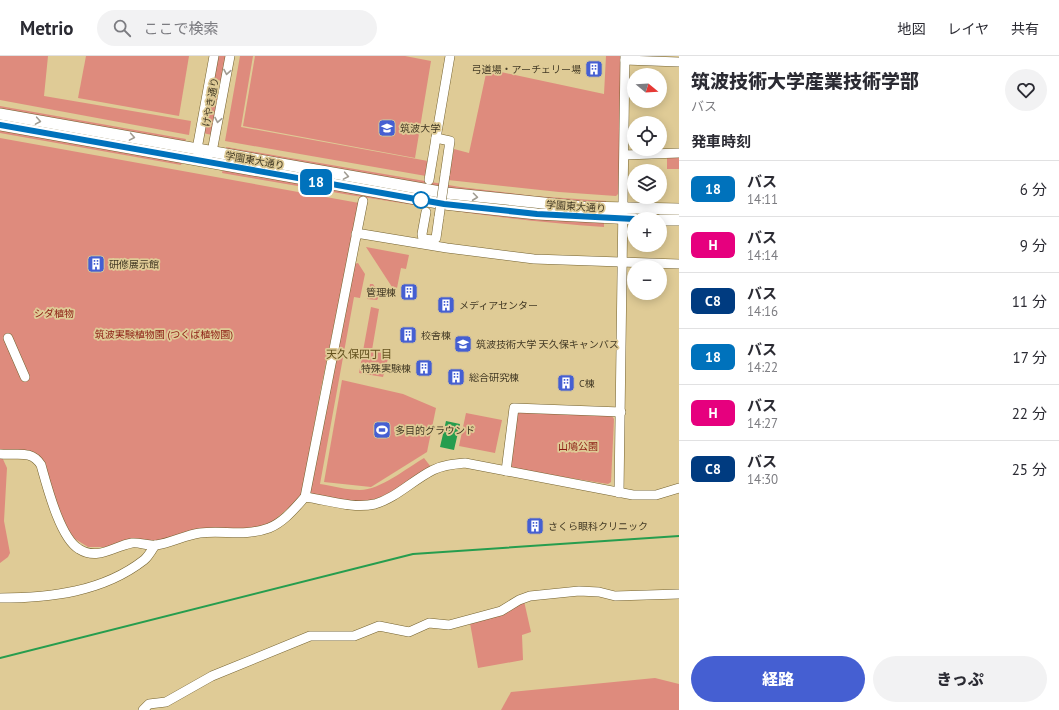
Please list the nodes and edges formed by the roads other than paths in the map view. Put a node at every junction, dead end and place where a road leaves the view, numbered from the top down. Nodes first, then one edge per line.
1 (214, 56) edge
2 (230, 56) edge
3 (450, 56) edge
4 (625, 58) edge
5 (679, 62) edge
6 (209, 85) junction
7 (224, 88) junction
8 (0, 114) edge
9 (0, 125) edge
10 (436, 138) junction
11 (197, 149) junction
12 (212, 152) junction
13 (679, 153) edge
14 (625, 155) junction
15 (202, 161) junction
16 (429, 180) dead end
17 (363, 201) dead end
18 (679, 209) edge
19 (426, 212) dead end
20 (653, 212) edge
21 (627, 215) edge
22 (667, 220) edge
23 (679, 220) edge
24 (356, 234) junction
25 (622, 264) junction
26 (679, 264) edge
27 (8, 338) dead end
28 (25, 378) dead end
29 (621, 412) junction
30 (0, 454) edge
31 (506, 471) junction
32 (679, 488) edge
33 (619, 493) junction
34 (305, 497) junction
35 (155, 545) junction
36 (679, 594) edge
37 (0, 598) edge
38 (143, 710) edge

1 - 6 street, けやき通り
2 -> 7 street, けやき通り
3 - 10 street
4 - 5 street
4 - 14 street
6 - 7 street
6 - 11 street, けやき通り
7 -> 12 street, けやき通り
8 -> 11 main road, 学園東大通り
9 - 15 main road, 学園東大通り
10 - 16 street
10 - 19 street, bridge
11 - 12 main road, 学園東大通り
11 - 15 street
12 - 15 street
12 -> 21 main road, 学園東大通り
13 - 14 street
14 - 21 street
15 - 21 main road, 学園東大通り
17 - 24 street
18 - 20 main road, 学園東大通り
21 - 25 street
22 - 23 main road
24 - 25 street
24 - 34 street
25 - 26 street
25 - 29 street
27 - 28 street
29 - 31 street
29 - 33 street
30 - 35 street
31 - 33 street
31 - 34 street
32 - 33 street
34 - 35 street
35 - 37 street
36 - 38 street

